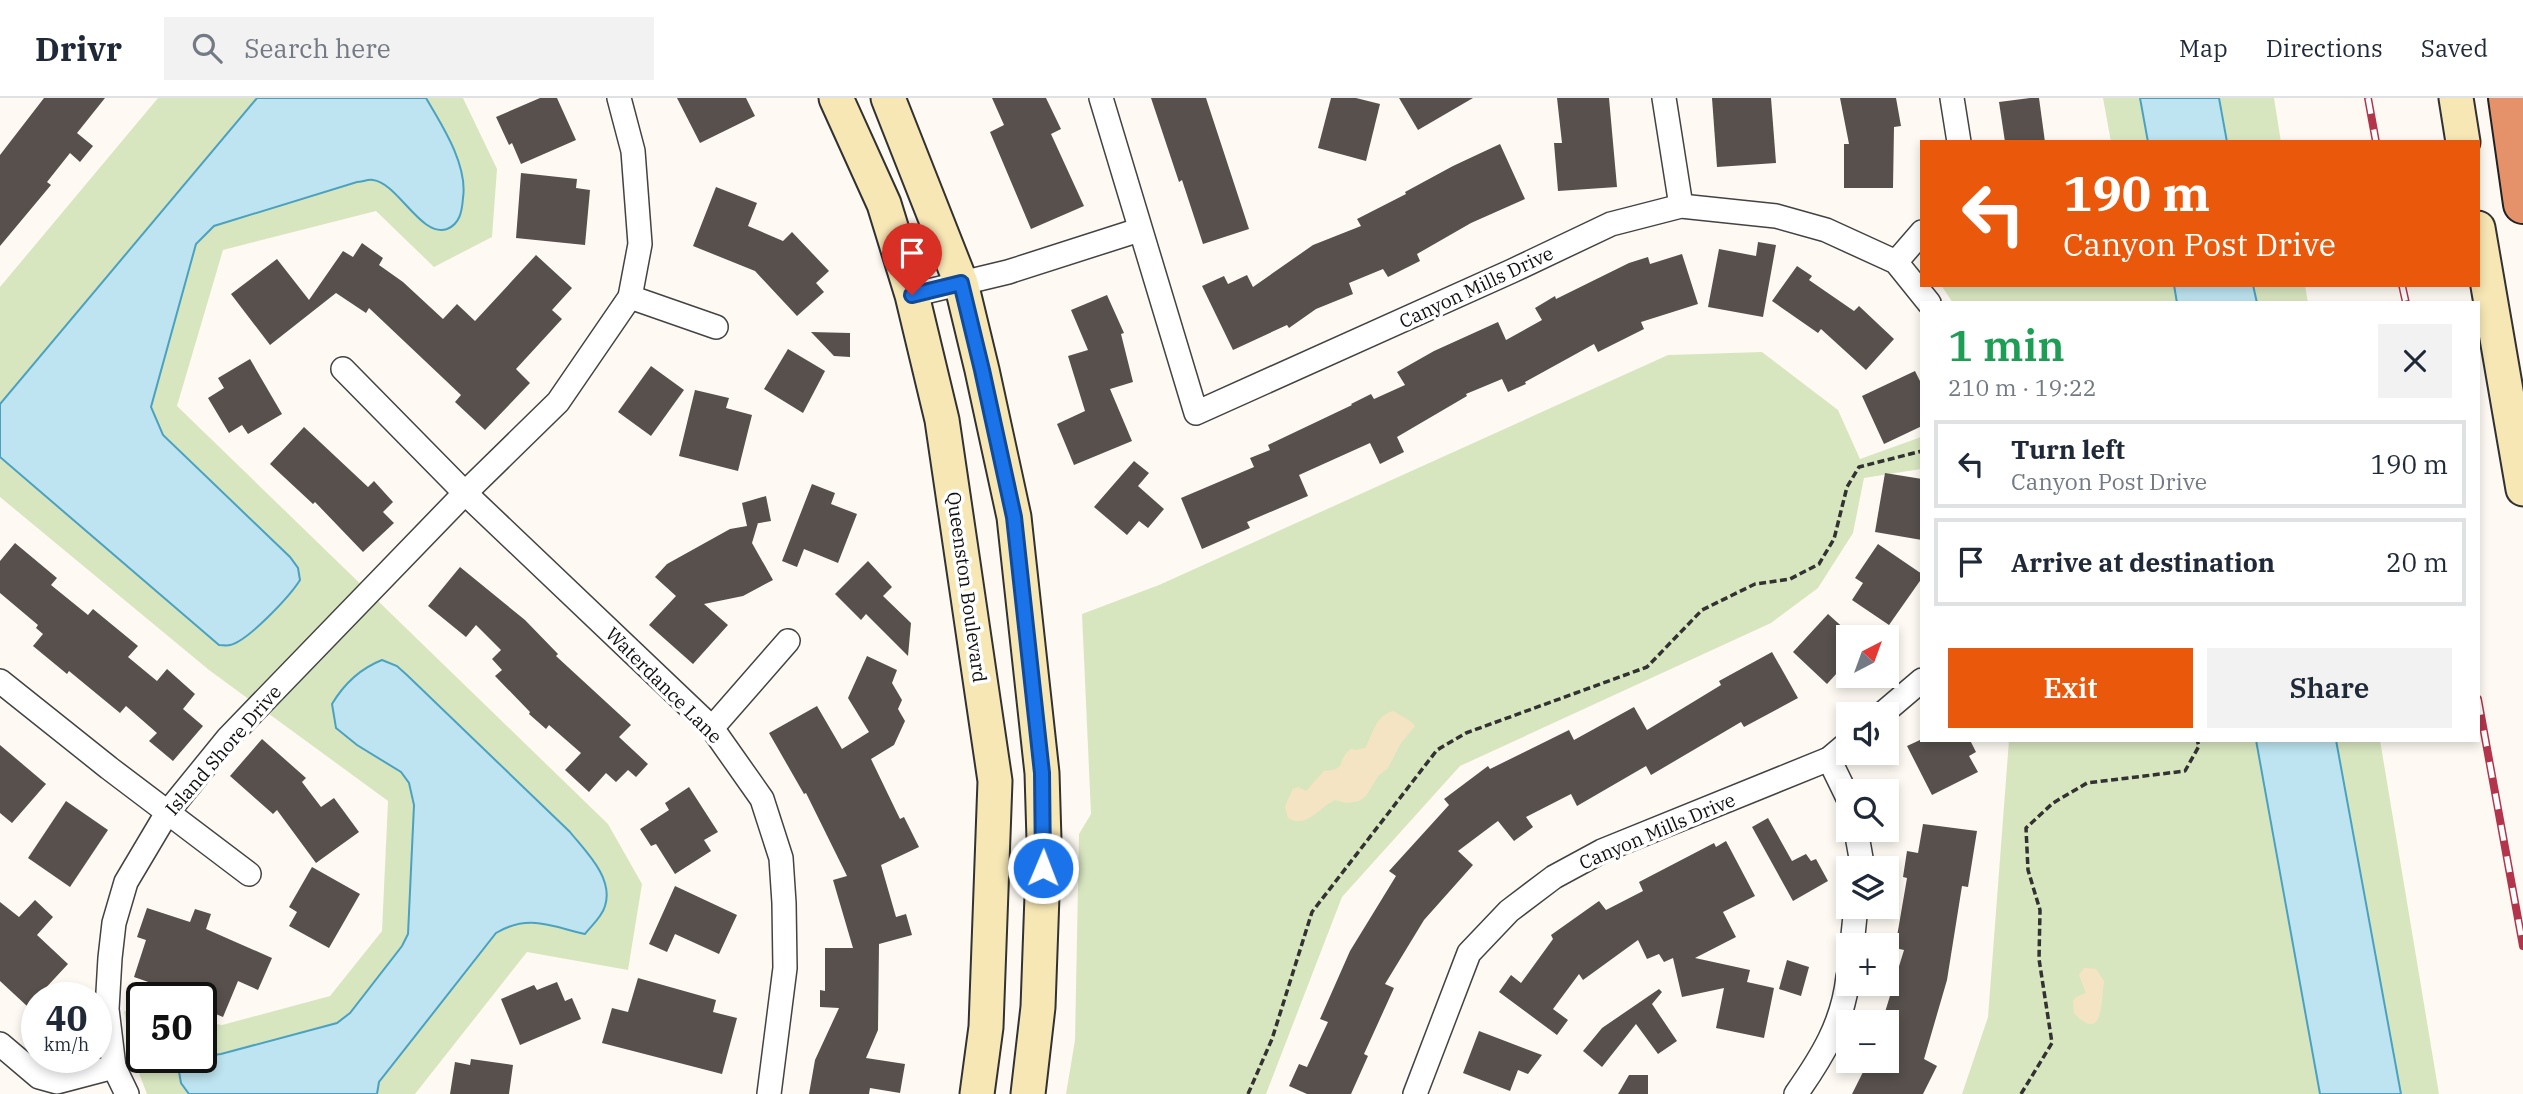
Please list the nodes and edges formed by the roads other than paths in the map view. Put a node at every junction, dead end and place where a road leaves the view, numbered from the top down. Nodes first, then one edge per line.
1 (620, 98) edge
2 (836, 98) edge
3 (888, 98) edge
4 (1101, 98) edge
5 (1664, 98) edge
6 (1952, 98) edge
7 (2456, 98) edge
8 (2508, 98) edge
9 (1959, 140) edge
10 (2463, 140) edge
11 (2523, 204) edge
12 (1681, 206) junction
13 (1139, 230) junction
14 (1920, 234) edge
15 (2480, 240) edge
16 (1896, 262) junction
17 (961, 283) junction
18 (912, 295) junction
19 (630, 297) junction
20 (1927, 301) edge
21 (716, 327) dead end
22 (343, 369) dead end
23 (2523, 489) edge
24 (465, 493) junction
25 (788, 641) dead end
26 (0, 681) edge
27 (1920, 682) edge
28 (1896, 702) edge
29 (712, 728) junction
30 (1836, 752) edge
31 (1829, 758) junction
32 (1042, 773) junction
33 (1839, 779) edge
34 (995, 781) junction
35 (166, 813) junction
36 (249, 874) dead end
37 (1844, 996) edge
38 (0, 1044) edge
39 (114, 1067) junction
40 (127, 1094) edge
41 (769, 1094) edge
42 (977, 1094) edge
43 (1028, 1094) edge
44 (1415, 1094) edge
45 (1796, 1094) edge

1 - 19 street
2 - 18 main road, Queenston Boulevard
3 - 17 main road
4 - 13 street
5 - 12 street
6 - 9 street
7 - 10 main road
8 - 11 highway
12 - 13 street, Canyon Mills Drive
12 - 16 street, Canyon Mills Drive
13 - 17 street
14 - 16 street
15 - 23 main road
16 - 20 street, Canyon Mills Drive
17 - 18 street
17 - 32 main road
18 - 34 main road, Queenston Boulevard
19 - 21 street
19 - 24 street, Island Shore Drive
22 - 24 street, Waterdance Lane
24 - 29 street, Waterdance Lane
24 - 35 street, Island Shore Drive
25 - 29 street
26 - 35 street
27 - 28 street
29 - 41 street, Waterdance Lane
30 - 31 street, Canyon Mills Drive
31 - 33 street
31 - 44 street, Canyon Mills Drive
32 - 34 main road
32 - 43 main road
34 - 42 main road, Queenston Boulevard
35 - 36 street
35 - 39 street, Island Shore Drive
37 - 45 street
38 - 39 street
39 - 40 street, Island Shore Drive

